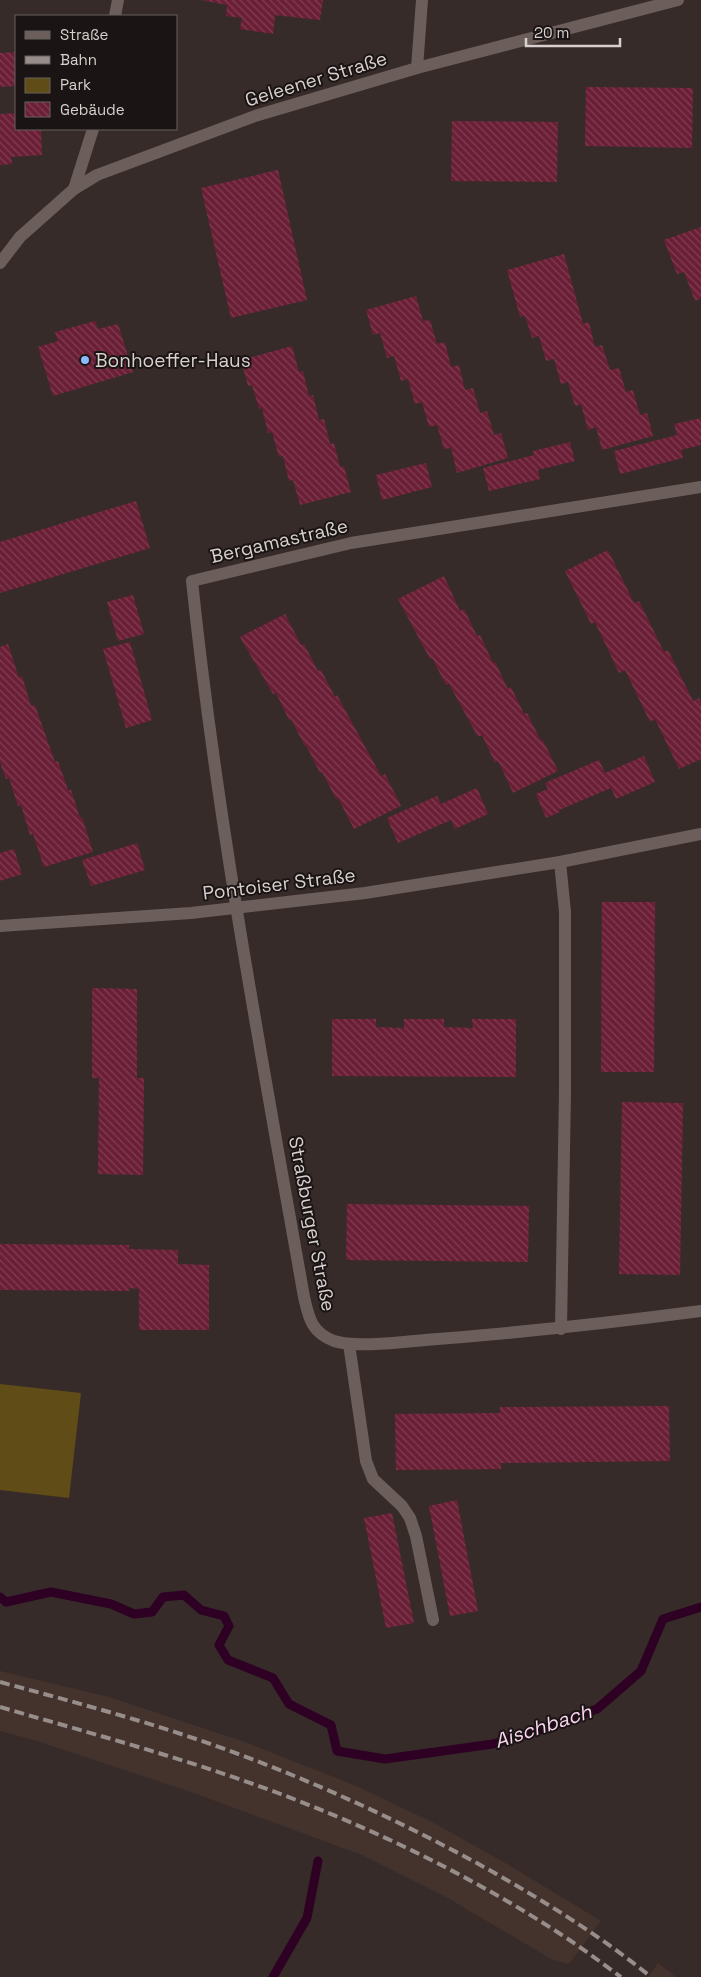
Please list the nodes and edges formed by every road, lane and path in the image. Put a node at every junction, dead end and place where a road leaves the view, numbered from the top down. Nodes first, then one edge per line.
1 (118, 0) edge
2 (422, 0) edge
3 (678, 0) edge
4 (115, 15) edge
5 (416, 68) junction
6 (94, 130) edge
7 (74, 190) junction
8 (0, 263) edge
9 (701, 487) edge
10 (701, 834) edge
11 (560, 862) junction
12 (236, 908) junction
13 (0, 926) edge
14 (701, 1311) edge
15 (561, 1329) junction
16 (349, 1344) junction
17 (433, 1620) dead end

1 - 4 street
2 - 5 street
3 - 5 street, Geleener Straße
5 - 7 street, Geleener Straße
6 - 7 street
7 - 8 street, Geleener Straße
9 - 12 street, Bergamastraße
10 - 11 street, Pontoiser Straße
11 - 12 street, Pontoiser Straße
11 - 15 street
12 - 13 street, Pontoiser Straße
12 - 16 street, Straßburger Straße
14 - 15 street, Straßburger Straße
15 - 16 street, Straßburger Straße
16 - 17 street

